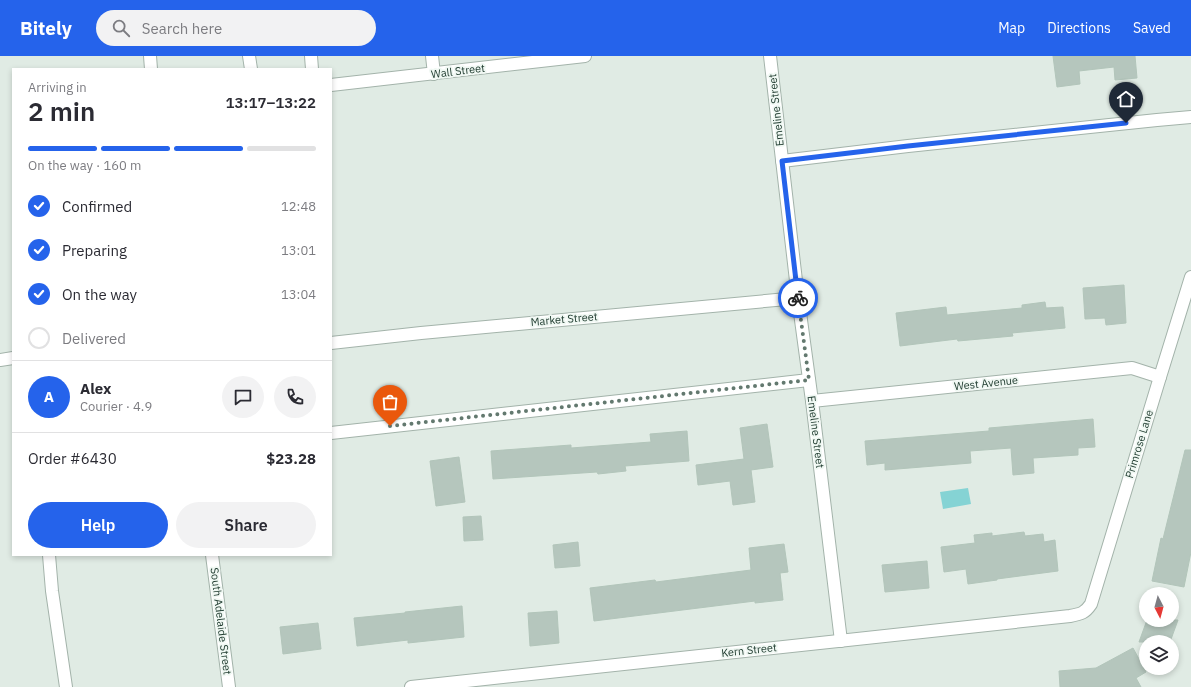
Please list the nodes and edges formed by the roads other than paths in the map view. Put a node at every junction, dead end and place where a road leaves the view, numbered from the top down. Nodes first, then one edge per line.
1 (150, 56) edge
2 (249, 56) edge
3 (311, 56) edge
4 (432, 56) edge
5 (585, 56) edge
6 (770, 56) edge
7 (555, 58) edge
8 (151, 68) edge
9 (251, 68) edge
10 (312, 68) edge
11 (434, 74) junction
12 (332, 85) edge
13 (1191, 117) edge
14 (782, 161) junction
15 (1191, 277) edge
16 (798, 298) junction
17 (332, 343) edge
18 (12, 358) edge
19 (0, 360) edge
20 (1160, 377) junction
21 (809, 380) junction
22 (812, 401) junction
23 (332, 433) edge
24 (49, 556) edge
25 (212, 556) edge
26 (1087, 610) joint
27 (841, 640) junction
28 (66, 687) edge
29 (229, 687) edge
30 (411, 687) edge

1 - 8 street
2 - 9 street
3 - 10 street
4 - 11 street
5 - 7 street, Wall Street
6 - 14 street, Emeline Street
7 - 11 street, Wall Street
11 - 12 street, Wall Street
13 - 14 street
14 - 16 street, Emeline Street
15 - 20 street, Primrose Lane
16 - 17 street, Market Street
16 - 21 street, Emeline Street
18 - 19 street
20 - 22 street, West Avenue
20 - 26 street, Primrose Lane
21 - 22 street, Emeline Street
21 - 23 street
22 - 27 street, Emeline Street
24 - 28 street
25 - 29 street, South Adelaide Street
26 - 27 street, Kern Street
27 - 30 street, Kern Street

